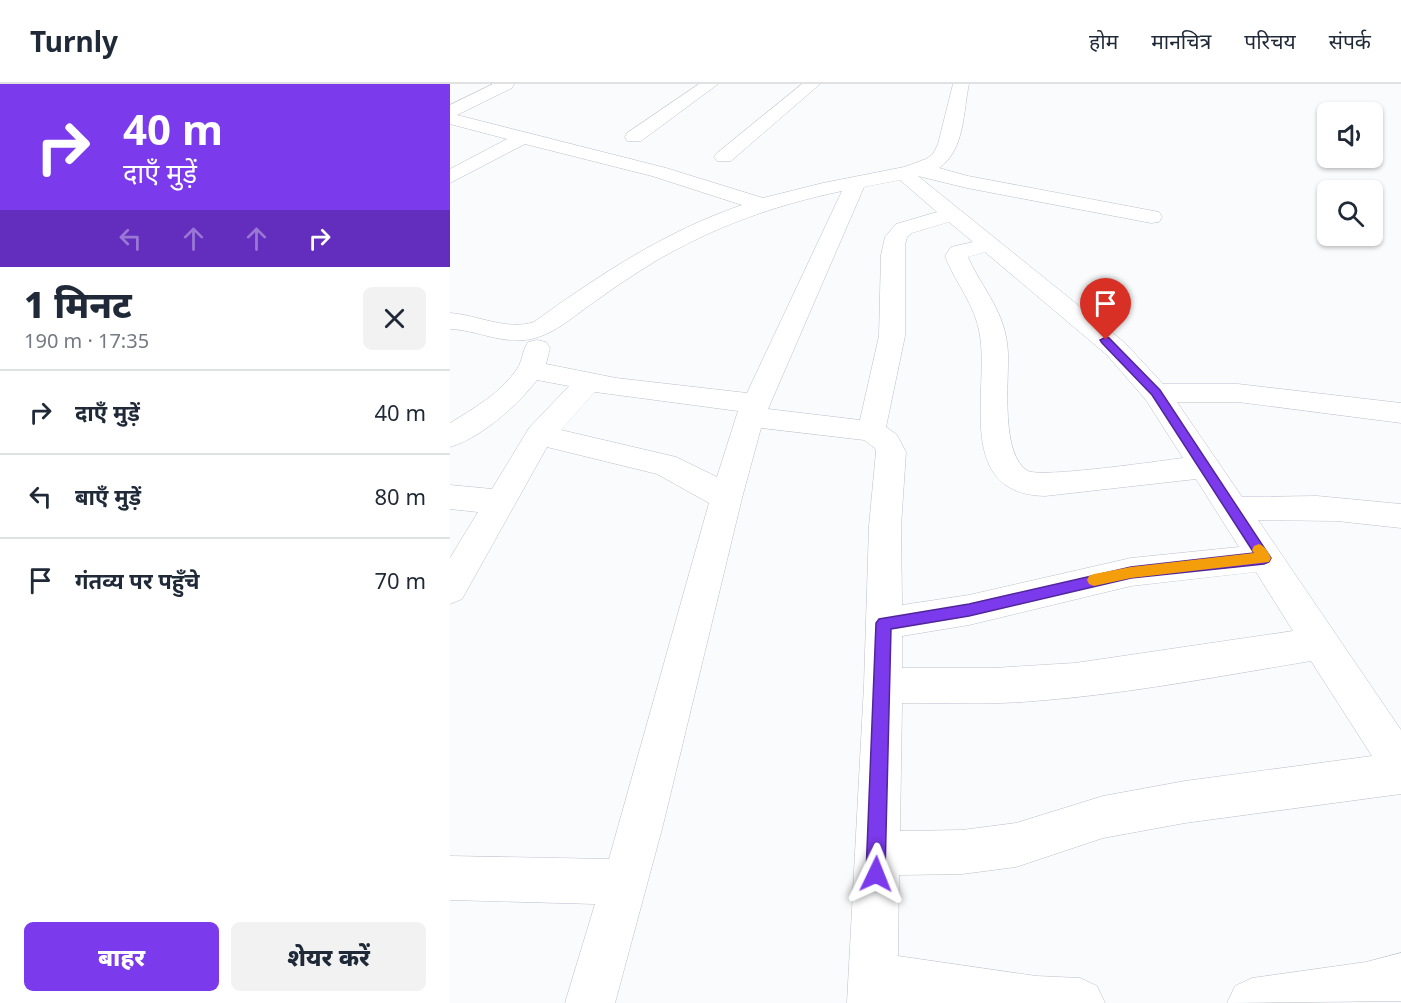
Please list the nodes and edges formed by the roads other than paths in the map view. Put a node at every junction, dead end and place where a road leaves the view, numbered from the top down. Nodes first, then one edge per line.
1 (710, 84) edge
2 (812, 84) edge
3 (960, 84) edge
4 (471, 86) dead end
5 (500, 87) edge
6 (452, 119) edge
7 (524, 137) junction
8 (634, 137) dead end
9 (724, 157) dead end
10 (912, 170) junction
11 (450, 177) edge
12 (856, 182) junction
13 (764, 205) junction
14 (953, 214) junction
15 (1151, 217) dead end
16 (991, 244) junction
17 (450, 321) edge
18 (532, 332) junction
19 (531, 370) junction
20 (590, 382) junction
21 (1156, 393) junction
22 (753, 411) junction
23 (1401, 413) edge
24 (871, 431) junction
25 (539, 435) junction
26 (450, 437) edge
27 (1204, 466) junction
28 (450, 497) edge
29 (726, 498) junction
30 (500, 502) junction
31 (1232, 510) junction
32 (1401, 516) edge
33 (1264, 558) junction
34 (450, 589) edge
35 (884, 623) junction
36 (1320, 644) junction
37 (883, 685) junction
38 (1401, 765) edge
39 (1401, 773) edge
40 (876, 854) junction
41 (450, 878) edge
42 (624, 882) junction
43 (1401, 977) edge
44 (872, 989) edge
45 (590, 1003) edge
46 (1080, 1003) edge
47 (1252, 1003) edge

1 - 8 street
2 - 9 street
3 - 10 street
4 - 5 street
5 - 6 street
6 - 7 street
7 - 11 street
7 - 13 street
10 - 12 street
10 - 14 street
10 - 15 street
12 - 13 street
12 - 22 street
13 - 18 street
14 - 16 street
14 - 24 street
16 - 21 street
16 - 27 street
17 - 18 street
18 - 19 street
19 - 20 street
19 - 26 street
20 - 22 street
20 - 25 street
21 - 23 street
21 - 27 street
22 - 24 street
22 - 29 street
24 - 35 street
25 - 29 street
25 - 30 street
27 - 31 street
28 - 30 street
29 - 42 street
30 - 34 street
31 - 32 street
31 - 33 street
33 - 35 street
33 - 36 street
35 - 37 street
36 - 37 street
36 - 38 street
37 - 40 street
39 - 40 street
40 - 44 street
41 - 42 street
42 - 45 street
43 - 47 street
44 - 46 street

